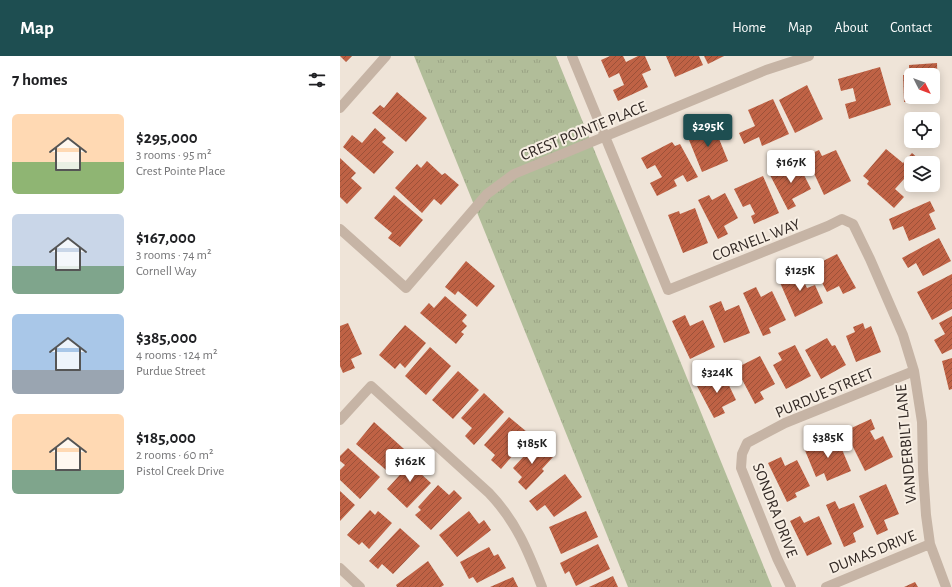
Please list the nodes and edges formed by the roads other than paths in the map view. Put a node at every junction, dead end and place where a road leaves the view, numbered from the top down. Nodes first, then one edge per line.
1 (386, 56) edge
2 (572, 56) edge
3 (809, 56) edge
4 (340, 108) edge
5 (605, 137) junction
6 (853, 224) joint
7 (340, 229) edge
8 (914, 371) junction
9 (340, 420) edge
10 (747, 443) joint
11 (930, 544) junction
12 (340, 568) edge
13 (943, 576) junction
14 (952, 583) edge
15 (360, 587) edge
16 (542, 587) edge
17 (791, 587) edge
18 (826, 587) edge
19 (946, 587) edge

1 - 4 street
2 - 5 street
3 - 5 street, CREST POINTE PLACE
5 - 6 street, CORNELL WAY
5 - 7 street, CREST POINTE PLACE
6 - 8 street, VANDERBILT LANE
8 - 10 street, PURDUE STREET
8 - 11 street, VANDERBILT LANE
9 - 16 street
10 - 17 street, SONDRA DRIVE
11 - 13 street, VANDERBILT LANE
11 - 18 street, DUMAS DRIVE
12 - 15 street
13 - 14 street
13 - 19 street, VANDERBILT LANE

